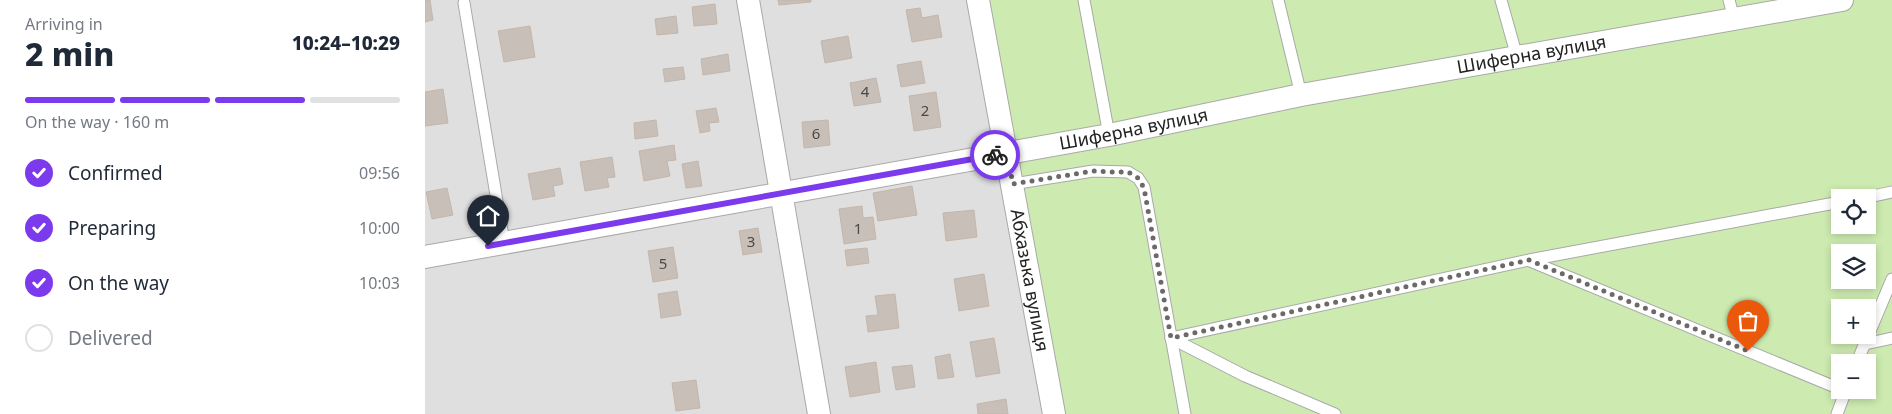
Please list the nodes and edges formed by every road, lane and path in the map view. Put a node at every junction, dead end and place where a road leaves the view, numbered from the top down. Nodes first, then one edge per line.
1 (748, 0) edge
2 (978, 0) edge
3 (1084, 0) edge
4 (1278, 0) edge
5 (1501, 0) edge
6 (1842, 0) edge
7 (464, 2) dead end
8 (1731, 10) edge
9 (1517, 57) junction
10 (1301, 95) junction
11 (1109, 135) junction
12 (1007, 153) junction
13 (1013, 184) junction
14 (1892, 192) edge
15 (780, 195) junction
16 (1876, 195) edge
17 (1831, 204) edge
18 (504, 243) junction
19 (425, 257) edge
20 (1529, 260) junction
21 (1892, 279) edge
22 (1876, 318) edge
23 (1171, 338) junction
24 (1892, 338) edge
25 (1876, 342) edge
26 (1865, 344) edge
27 (1861, 354) edge
28 (1831, 385) edge
29 (1841, 399) edge
30 (819, 414) edge
31 (1054, 414) edge
32 (1185, 414) edge
33 (1335, 414) edge
34 (1837, 414) edge

1 - 15 street
2 - 12 street, Абхазька вулиця
3 - 11 lane
4 - 10 lane
5 - 9 lane
6 - 8 street, Шиферна вулиця
7 - 18 lane
8 - 9 street, Шиферна вулиця
9 - 10 street, Шиферна вулиця
10 - 11 street, Шиферна вулиця
11 - 12 street, Шиферна вулиця
12 - 13 street, Абхазька вулиця
12 - 15 street, Шиферна вулиця
13 - 23 lane
13 - 31 street, Абхазька вулиця
14 - 16 lane
15 - 18 street, Шиферна вулиця
15 - 30 street
17 - 20 lane
18 - 19 street, Шиферна вулиця
20 - 23 lane
20 - 28 lane
21 - 22 lane
23 - 32 lane
23 - 33 lane
24 - 25 lane
26 - 27 lane
29 - 34 lane

